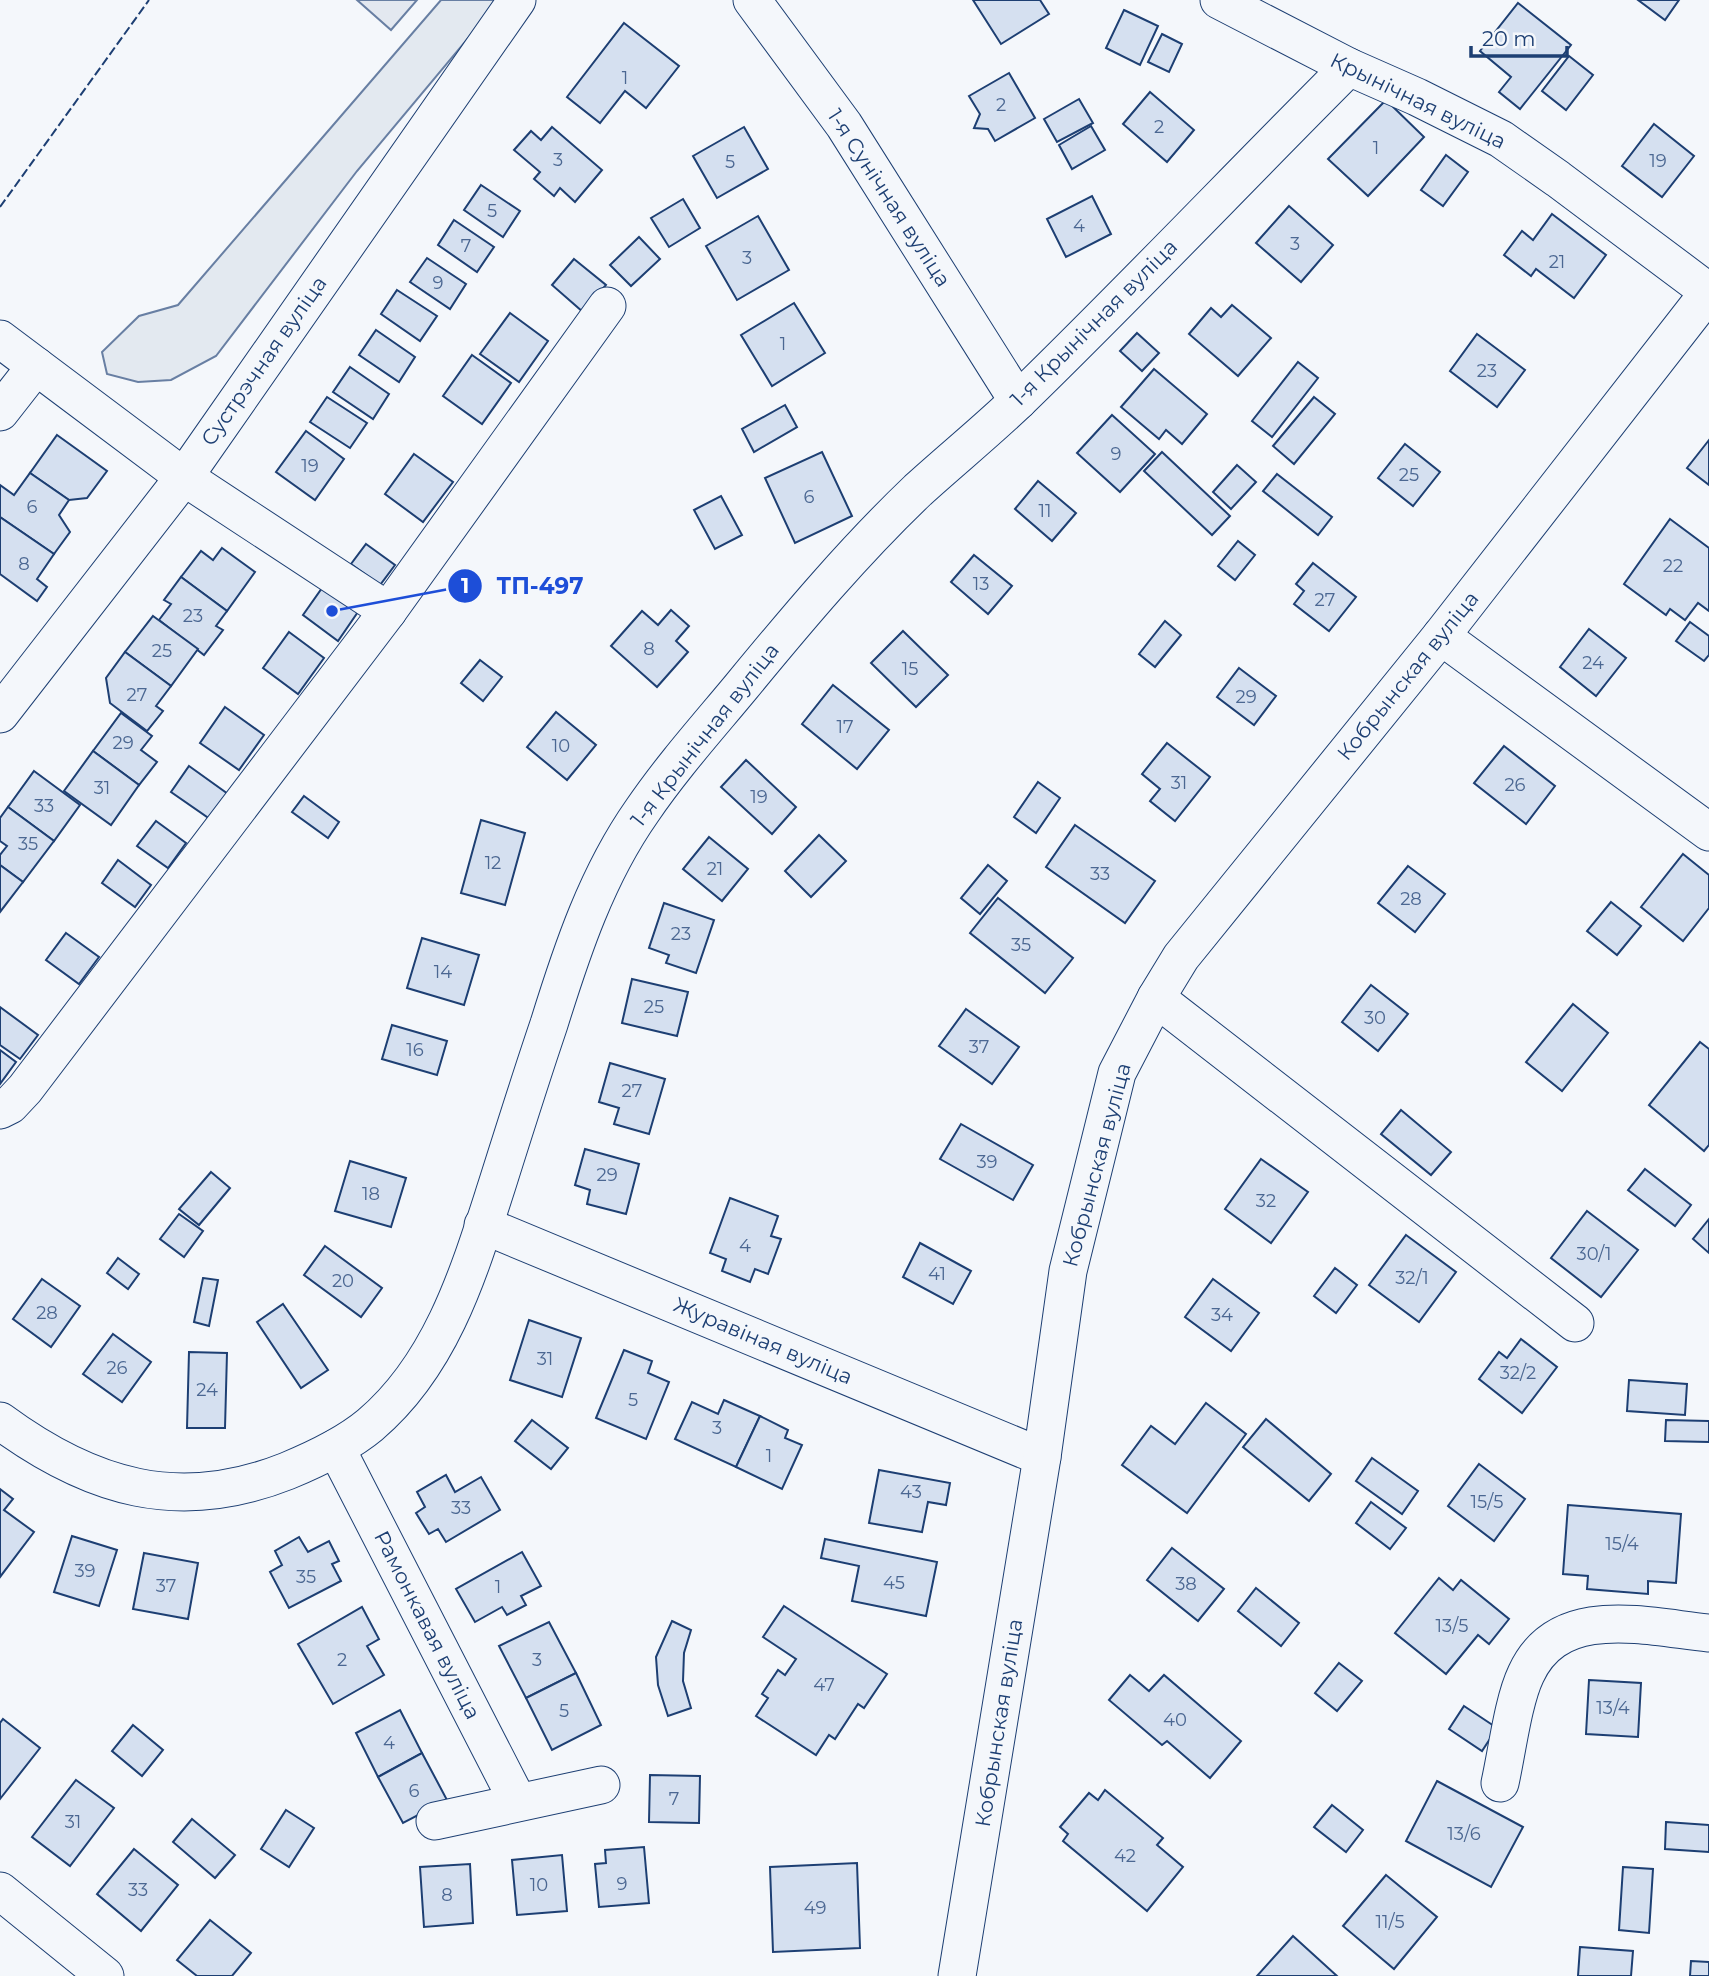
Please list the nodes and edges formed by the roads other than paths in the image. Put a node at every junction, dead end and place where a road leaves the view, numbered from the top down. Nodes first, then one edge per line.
1 (517, 0) edge
2 (752, 0) edge
3 (1219, 0) edge
4 (1349, 67) junction
5 (1709, 292) edge
6 (607, 306) dead end
7 (0, 339) edge
8 (36, 366) junction
9 (1018, 401) junction
10 (0, 412) edge
11 (184, 477) junction
12 (388, 611) junction
13 (1441, 636) junction
14 (0, 714) edge
15 (1709, 832) edge
16 (1156, 998) junction
17 (0, 1110) edge
18 (484, 1226) junction
19 (1575, 1323) dead end
20 (0, 1421) edge
21 (336, 1448) junction
22 (1042, 1457) junction
23 (1709, 1633) edge
24 (1500, 1783) dead end
25 (601, 1785) dead end
26 (518, 1802) junction
27 (435, 1821) dead end
28 (0, 1891) edge
29 (105, 1976) edge
30 (957, 1976) edge

1 - 11 street, Сустрэчная вуліца
2 - 9 street, 1-я Сунічная вуліца
3 - 4 street, Крынічная вуліца
4 - 5 street, Крынічная вуліца
4 - 9 street, 1-я Крынічная вуліца
5 - 13 street, Кобрынская вуліца
6 - 12 street
7 - 8 street
8 - 10 street
8 - 11 street
9 - 18 street, 1-я Крынічная вуліца
11 - 12 street
11 - 14 street, Сустрэчная вуліца
12 - 17 street
13 - 15 street
13 - 16 street, Кобрынская вуліца
16 - 19 street
16 - 22 street, Кобрынская вуліца
18 - 21 street, 1-я Крынічная вуліца
18 - 22 street, Журавіная вуліца
20 - 21 street, 1-я Крынічная вуліца
21 - 26 street, Рамонкавая вуліца
22 - 30 street, Кобрынская вуліца
23 - 24 street
25 - 26 street
26 - 27 street
28 - 29 street

